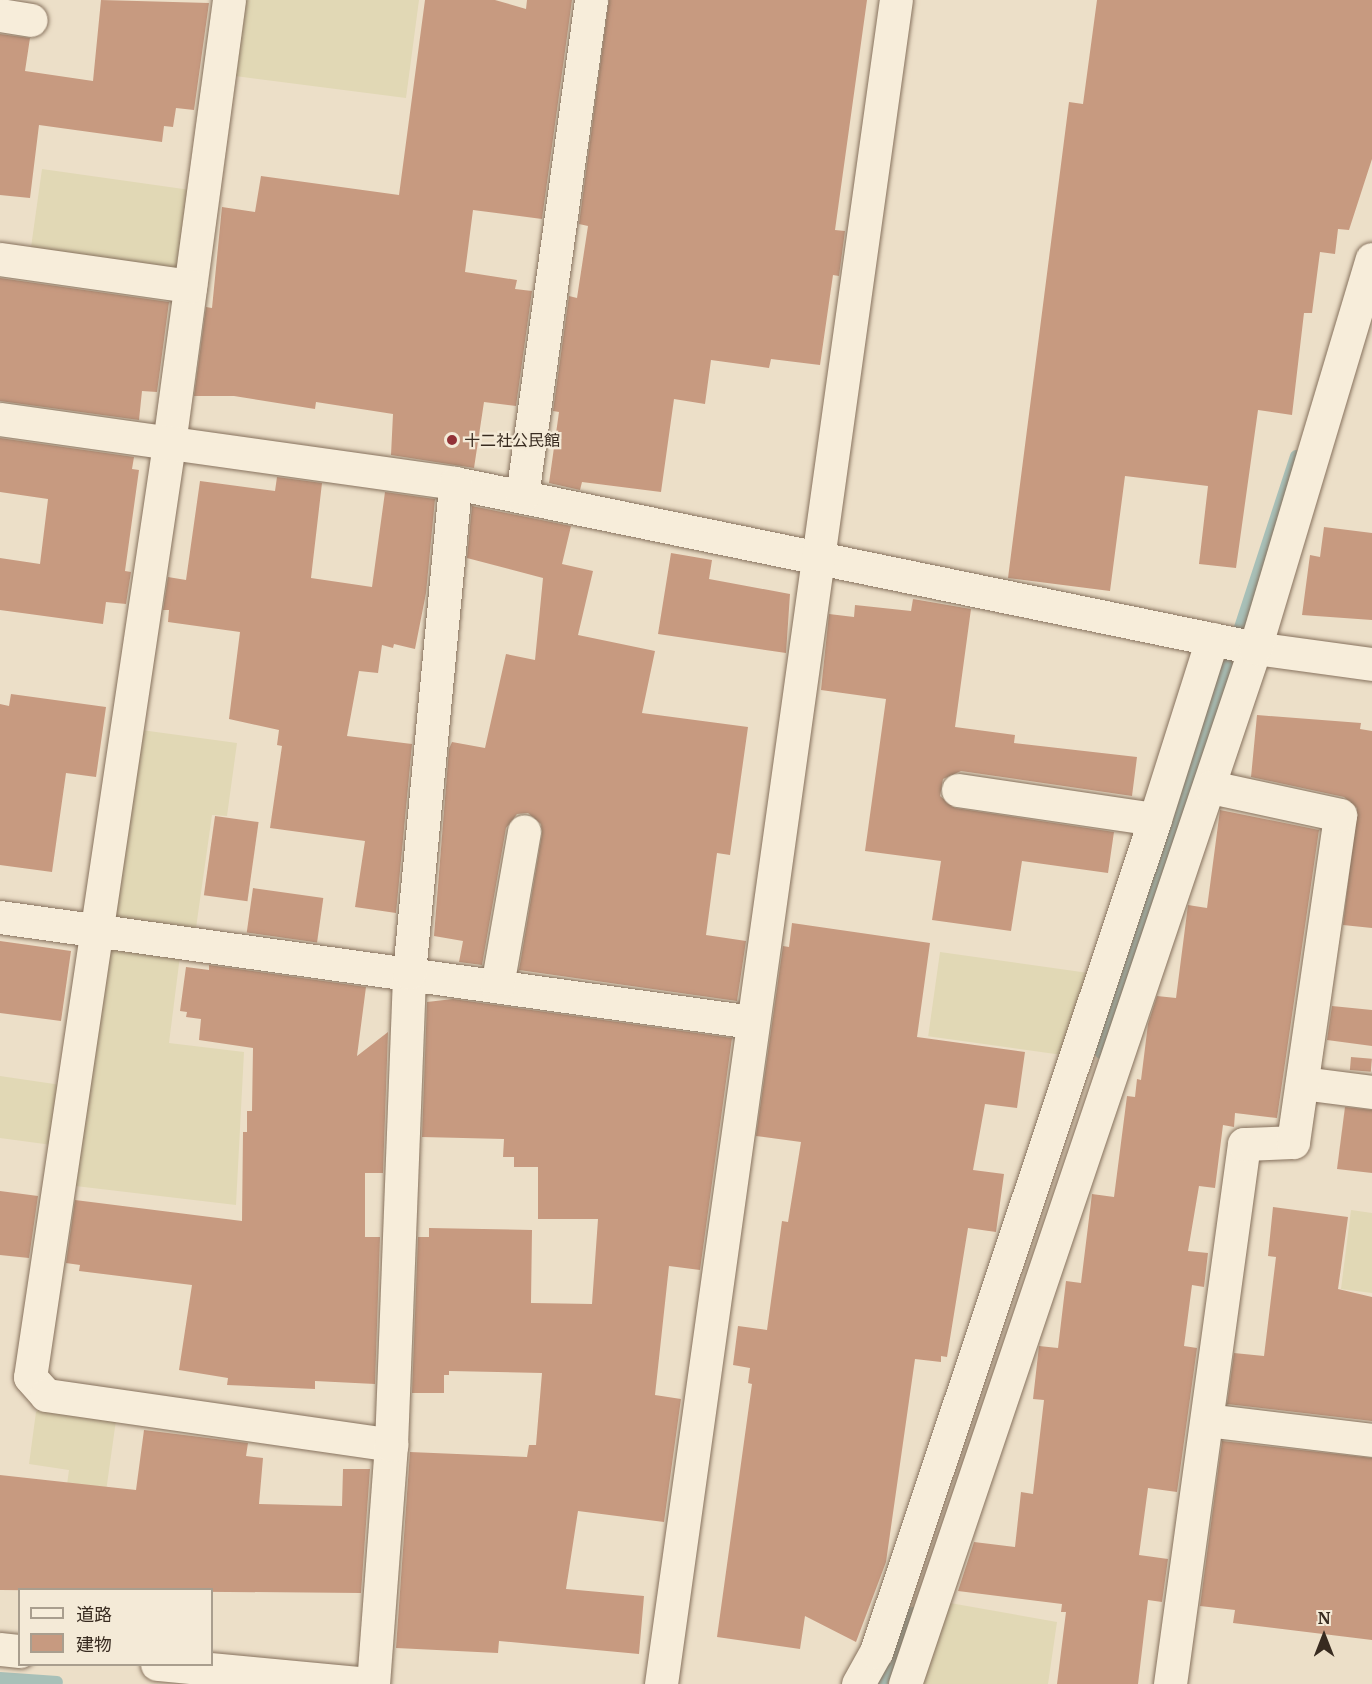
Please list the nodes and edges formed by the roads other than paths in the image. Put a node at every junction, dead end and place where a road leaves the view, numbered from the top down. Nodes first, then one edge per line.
1 (229, 0) edge
2 (591, 0) edge
3 (896, 0) edge
4 (0, 259) edge
5 (1372, 259) edge
6 (190, 286) junction
7 (0, 419) edge
8 (169, 444) junction
9 (455, 483) junction
10 (522, 496) junction
11 (818, 558) junction
12 (1212, 639) junction
13 (1255, 648) junction
14 (1372, 664) edge
15 (1210, 787) junction
16 (958, 790) dead end
17 (1155, 819) junction
18 (524, 831) dead end
19 (0, 917) edge
20 (95, 931) junction
21 (409, 973) junction
22 (497, 986) junction
23 (752, 1022) junction
24 (1302, 1083) junction
25 (1372, 1092) edge
26 (1207, 1420) junction
27 (1372, 1440) edge
28 (391, 1444) junction
29 (0, 1649) edge
30 (18, 1651) edge
31 (162, 1666) edge
32 (173, 1666) edge
33 (159, 1684) edge
34 (368, 1684) edge
35 (373, 1684) edge
36 (661, 1684) edge
37 (858, 1684) edge
38 (905, 1684) edge
39 (1170, 1684) edge

1 - 6 street
2 - 10 street
3 - 11 street
4 - 6 street
5 - 13 street
6 - 8 street
7 - 8 street
8 - 9 street
8 - 20 street
9 - 10 street
9 - 21 street
10 - 11 street
11 - 12 street
11 - 23 street
12 - 13 street
12 - 17 street
13 - 14 street
13 - 15 street
15 - 24 street
15 - 38 street
16 - 17 street
17 - 37 street
18 - 22 street
19 - 20 street
20 - 21 street
20 - 28 street
21 - 22 street
21 - 28 street
22 - 23 street
23 - 36 street
24 - 25 street
24 - 26 street
26 - 27 street
26 - 39 street
28 - 35 street
29 - 30 street
31 - 33 street
32 - 34 street

